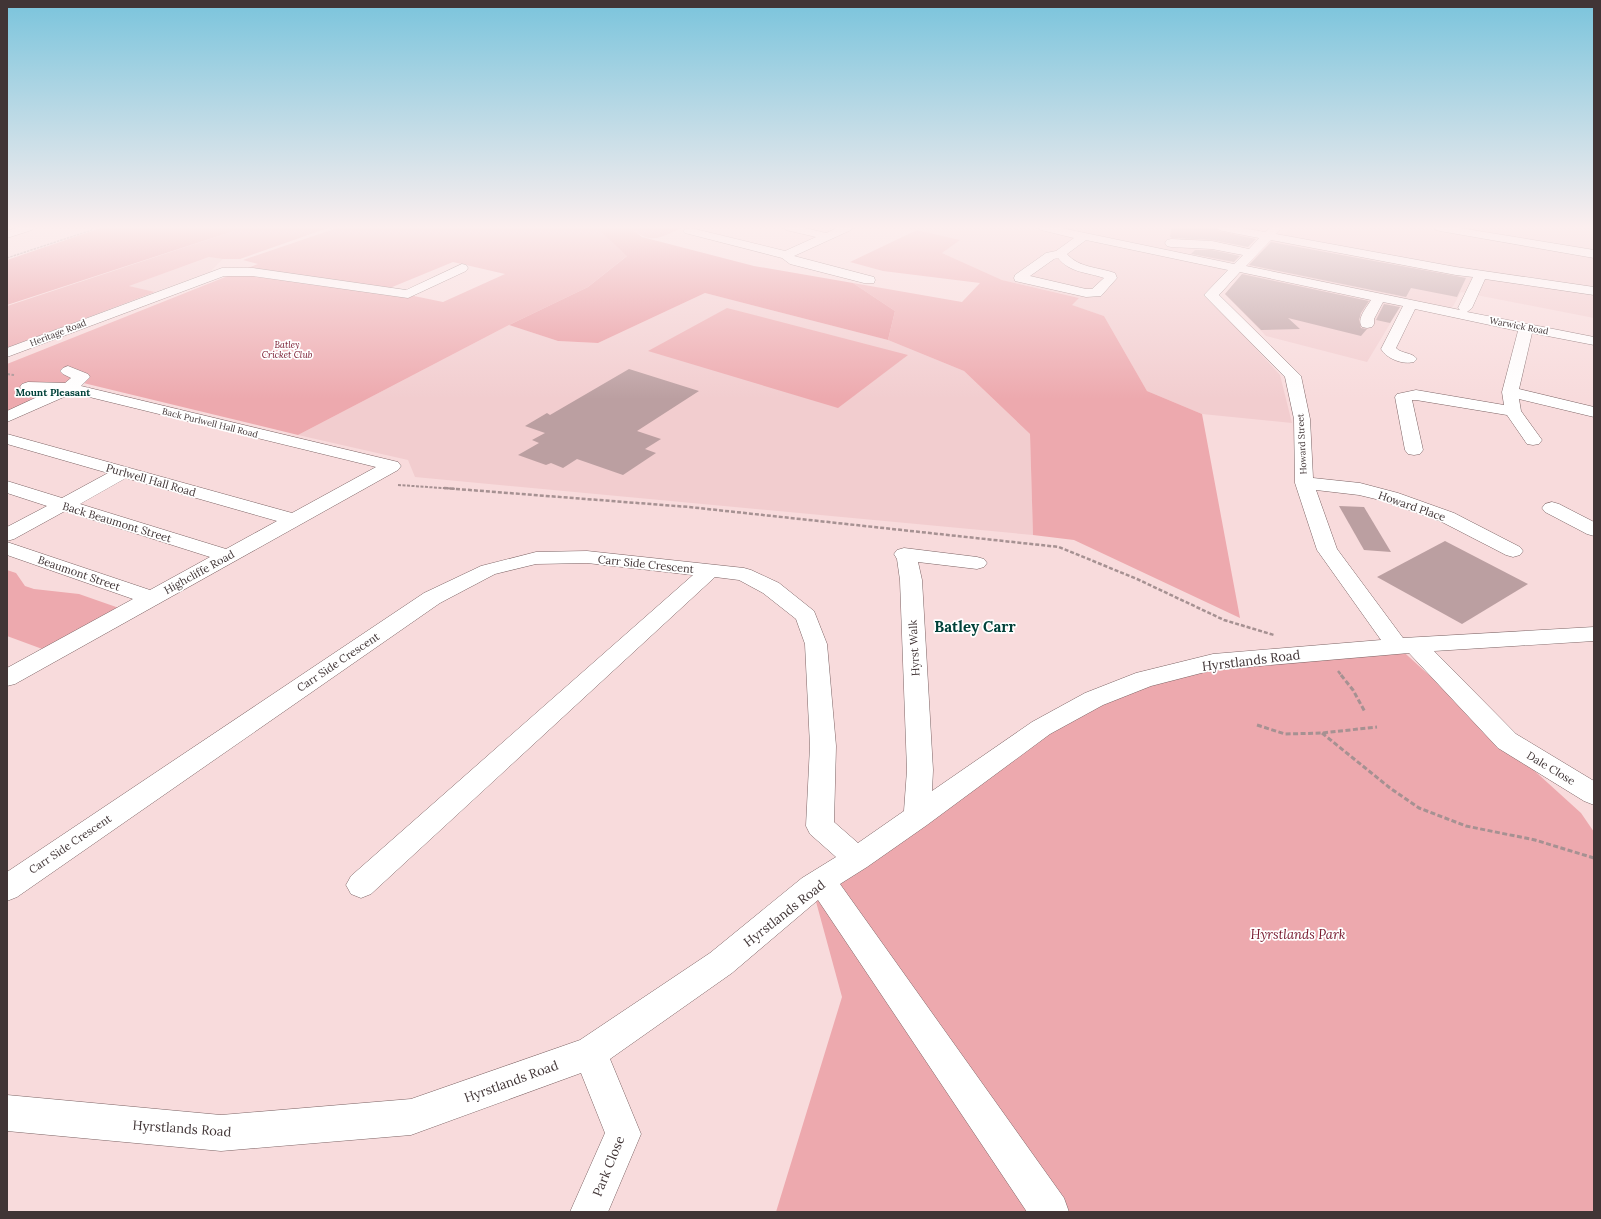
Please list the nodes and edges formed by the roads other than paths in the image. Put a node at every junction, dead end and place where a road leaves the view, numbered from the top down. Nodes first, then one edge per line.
1 (188, 285) edge
2 (344, 285) edge
3 (427, 285) edge
4 (1053, 285) edge
5 (1104, 285) edge
6 (1220, 285) edge
7 (1322, 285) edge
8 (1476, 285) edge
9 (1550, 285) edge
10 (1594, 291) edge
11 (1379, 297) junction
12 (1411, 304) junction
13 (1465, 308) dead end
14 (1368, 324) dead end
15 (1526, 328) junction
16 (1594, 341) edge
17 (7, 353) edge
18 (1410, 359) dead end
19 (68, 371) dead end
20 (28, 387) dead end
21 (72, 388) junction
22 (1510, 392) junction
23 (1513, 411) junction
24 (1594, 412) edge
25 (7, 417) edge
26 (7, 439) edge
27 (1533, 440) dead end
28 (1414, 450) dead end
29 (392, 466) joint
30 (124, 472) junction
31 (1304, 483) junction
32 (7, 487) edge
33 (63, 505) junction
34 (1552, 508) dead end
35 (295, 520) junction
36 (1594, 530) edge
37 (7, 535) edge
38 (7, 548) edge
39 (1513, 551) dead end
40 (227, 556) junction
41 (977, 564) dead end
42 (710, 571) junction
43 (151, 598) junction
44 (1594, 634) edge
45 (1406, 645) junction
46 (7, 678) edge
47 (1507, 741) joint
48 (1594, 794) edge
49 (917, 817) junction
50 (857, 859) junction
51 (822, 882) junction
52 (361, 885) dead end
53 (7, 888) edge
54 (590, 1053) junction
55 (7, 1113) edge
56 (589, 1212) edge
57 (1050, 1212) edge

1 - 17 street, Heritage Road
2 - 3 street
4 - 5 street
6 - 31 street, Howard Street
7 - 11 street, Warwick Road
8 - 13 street
9 - 10 street
11 - 12 street, Warwick Road
11 - 14 street
12 - 15 street, Warwick Road
12 - 18 street
15 - 16 street, Warwick Road
15 - 22 street
19 - 21 street
20 - 21 street, Back Purlwell Hall Road
21 - 25 street
21 - 29 street, Back Purlwell Hall Road
22 - 23 street
22 - 24 street
23 - 27 street
23 - 28 street
26 - 30 street, Purlwell Hall Road
29 - 35 street, Highcliffe Road
30 - 33 street
30 - 35 street, Purlwell Hall Road
31 - 39 street, Howard Place
31 - 45 street, Howard Street
32 - 33 street, Back Beaumont Street
33 - 37 street
33 - 40 street, Back Beaumont Street
34 - 36 street
35 - 40 street, Highcliffe Road
38 - 43 street, Beaumont Street
40 - 43 street, Highcliffe Road
41 - 49 street, Hyrst Walk
42 - 50 street, Carr Side Crescent
42 - 52 street, Carr Side Crescent
42 - 53 street, Carr Side Crescent
43 - 46 street, Highcliffe Road
44 - 45 street, Hyrstlands Road
45 - 47 street, Howard Street
45 - 49 street, Hyrstlands Road
47 - 48 street, Dale Close
49 - 50 street, Hyrstlands Road
50 - 51 street, Hyrstlands Road
51 - 54 street, Hyrstlands Road
51 - 57 street
54 - 55 street, Hyrstlands Road
54 - 56 street, Park Close

